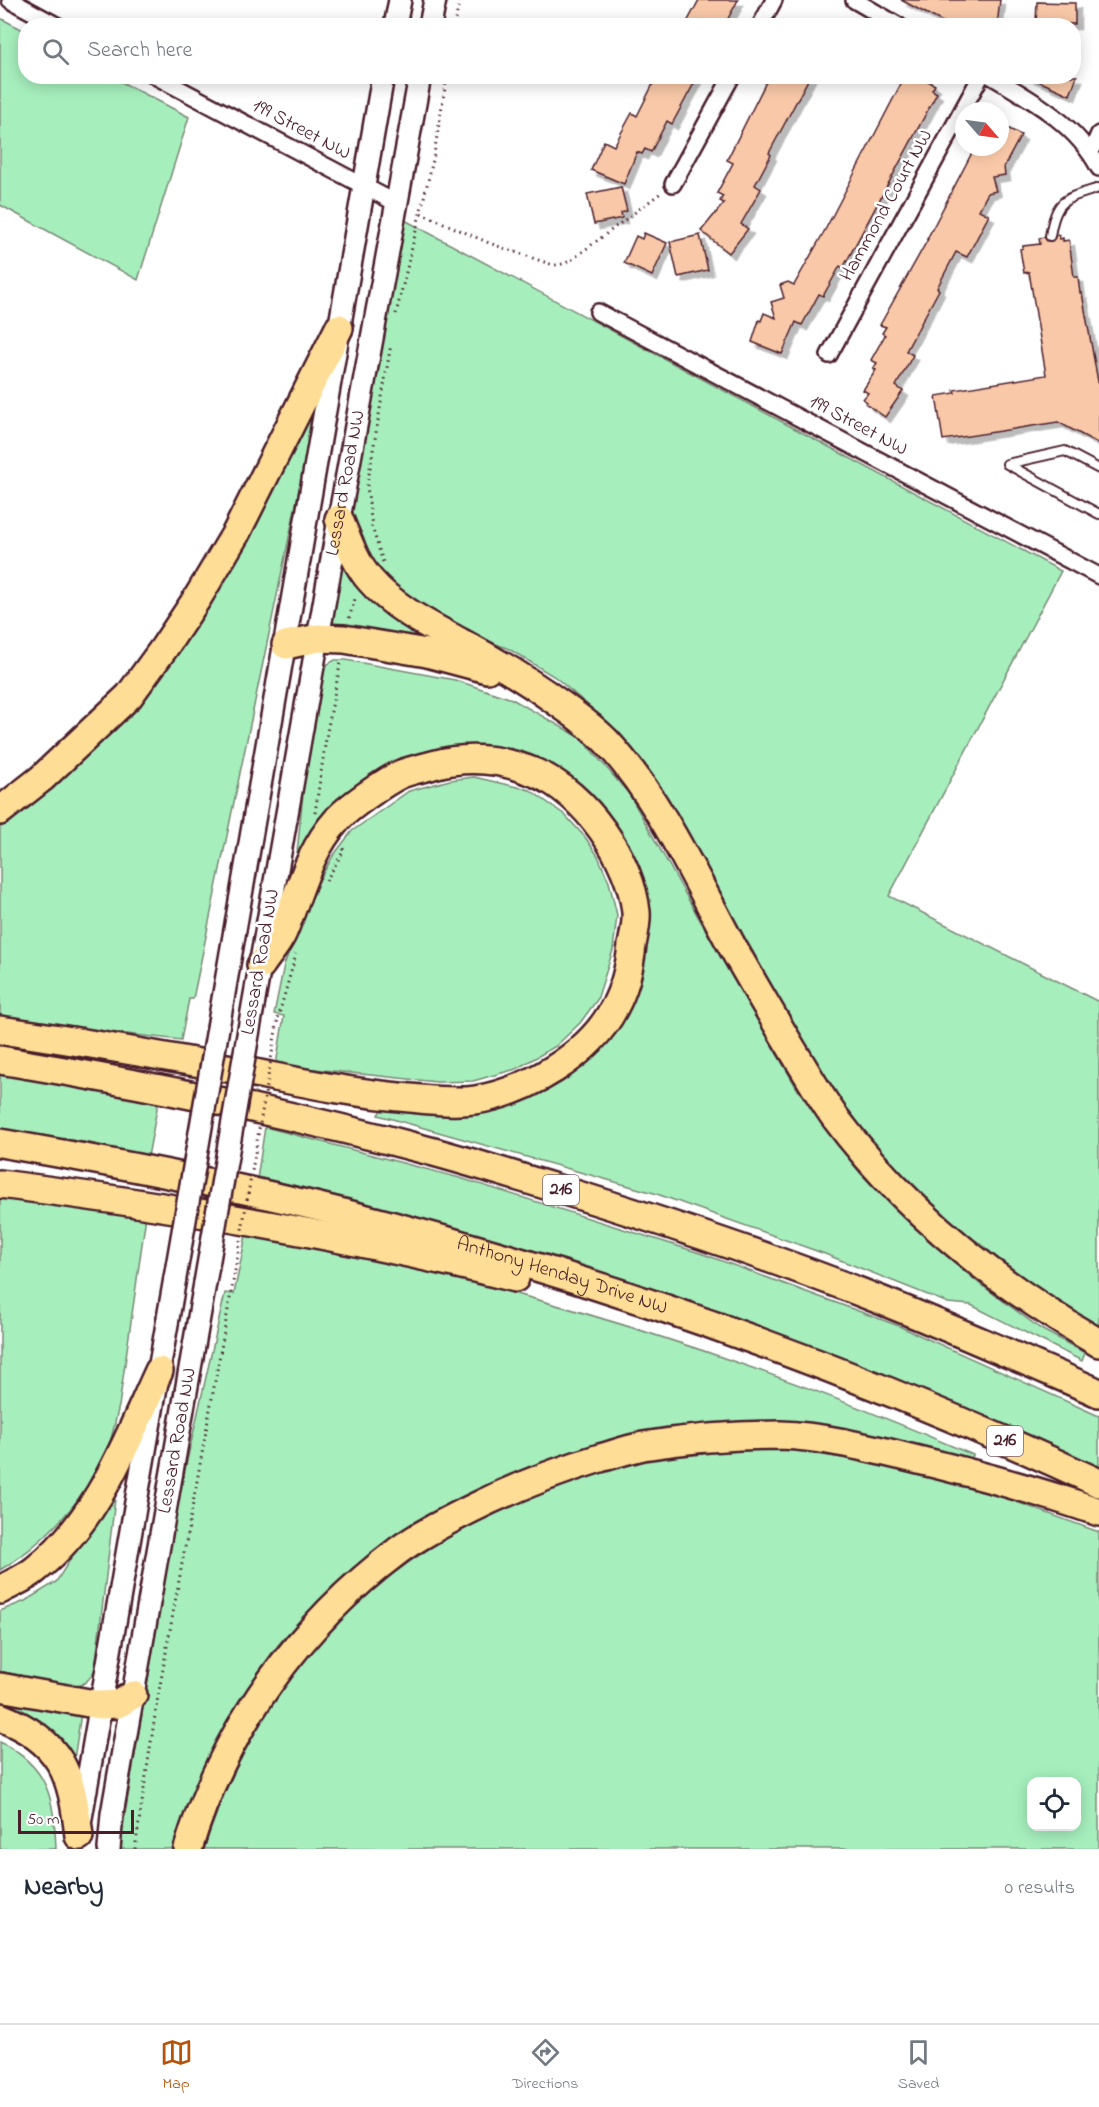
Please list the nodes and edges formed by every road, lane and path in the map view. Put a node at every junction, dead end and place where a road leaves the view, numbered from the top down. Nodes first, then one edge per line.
1 (10, 0) edge
2 (400, 0) edge
3 (435, 0) edge
4 (459, 0) edge
5 (774, 0) edge
6 (854, 0) edge
7 (43, 18) edge
8 (397, 18) edge
9 (432, 18) edge
10 (456, 18) edge
11 (764, 18) edge
12 (885, 18) edge
13 (170, 84) edge
14 (383, 84) edge
15 (418, 84) edge
16 (446, 84) edge
17 (728, 84) edge
18 (977, 84) edge
19 (1005, 84) edge
20 (1099, 134) edge
21 (1091, 152) junction
22 (1099, 168) edge
23 (673, 184) joint
24 (364, 186) junction
25 (1099, 188) edge
26 (396, 203) junction
27 (421, 213) junction
28 (1050, 236) dead end
29 (598, 312) dead end
30 (395, 318) dead end
31 (339, 328) junction
32 (392, 340) dead end
33 (829, 355) dead end
34 (1099, 470) edge
35 (1099, 514) edge
36 (339, 519) junction
37 (383, 563) dead end
38 (1099, 576) edge
39 (357, 590) dead end
40 (331, 639) junction
41 (286, 645) junction
42 (544, 692) junction
43 (0, 811) edge
44 (315, 817) dead end
45 (261, 965) junction
46 (278, 1018) dead end
47 (0, 1030) edge
48 (0, 1060) edge
49 (0, 1143) edge
50 (0, 1184) edge
51 (1099, 1343) edge
52 (774, 1347) junction
53 (159, 1371) junction
54 (1099, 1393) edge
55 (1099, 1483) edge
56 (1099, 1512) edge
57 (0, 1590) edge
58 (0, 1688) edge
59 (132, 1695) junction
60 (100, 1705) junction
61 (0, 1717) edge
62 (78, 1842) edge
63 (109, 1849) edge
64 (135, 1849) edge
65 (188, 1849) edge

1 - 7 street
2 - 8 main road
3 - 9 main road
4 - 10 path
5 - 11 street
6 - 12 street
13 - 24 street, 199 Street NW
14 - 24 main road, Lessard Road NW
15 - 26 main road, Lessard Road NW
16 - 27 path
17 - 23 street
18 - 33 street, Hammond Court NW
19 - 21 street
20 - 21 street
21 - 22 street
23 - 27 path
24 - 26 street, 199 Street NW
24 - 31 main road, Lessard Road NW
25 - 28 lane
26 - 36 main road, Lessard Road NW
27 - 30 path
29 - 38 street, 199 Street NW
31 - 41 main road, Lessard Road NW
31 - 43 highway
32 - 37 path
34 - 35 lane
36 - 40 main road, Lessard Road NW
36 - 42 highway
39 - 40 path
40 - 41 highway
40 - 42 highway
40 - 44 path
40 - 45 main road, Lessard Road NW
41 - 53 main road, Lessard Road NW, bridge
42 - 51 highway
45 - 47 highway
45 - 59 main road, Lessard Road NW, bridge
46 - 64 path, bridge
48 - 54 highway, 216
49 - 52 highway, Anthony Henday Drive NW / 216
50 - 52 highway
52 - 55 highway, Anthony Henday Drive NW / 216
53 - 57 highway
53 - 60 main road, Lessard Road NW
56 - 65 highway
58 - 60 highway
59 - 60 highway
59 - 63 main road, Lessard Road NW
60 - 62 main road, Lessard Road NW
61 - 62 highway

